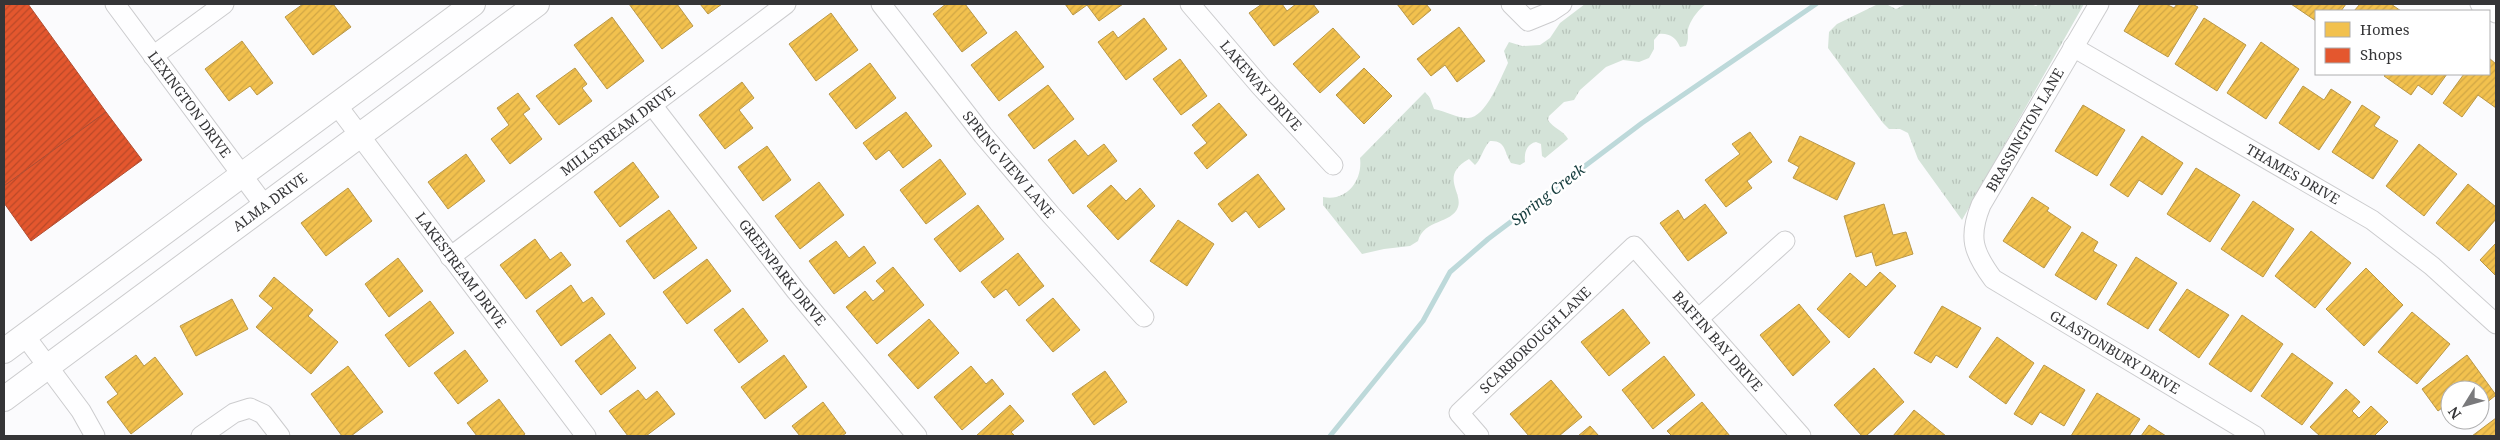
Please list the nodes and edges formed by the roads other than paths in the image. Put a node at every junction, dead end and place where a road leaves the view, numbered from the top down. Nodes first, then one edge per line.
1 (115, 4) edge
2 (224, 4) edge
3 (473, 4) edge
4 (537, 4) edge
5 (786, 4) edge
6 (882, 4) edge
7 (1190, 4) edge
8 (1511, 4) edge
9 (1562, 4) edge
10 (2099, 4) edge
11 (2480, 4) edge
12 (2496, 13) edge
13 (2073, 47) junction
14 (154, 56) junction
15 (336, 104) junction
16 (652, 105) junction
17 (359, 136) junction
18 (1332, 165) dead end
19 (240, 174) junction
20 (265, 206) junction
21 (1785, 241) dead end
22 (1634, 246) joint
23 (450, 257) junction
24 (1981, 263) joint
25 (1144, 316) dead end
26 (1698, 319) junction
27 (2496, 324) edge
28 (25, 336) junction
29 (4, 351) edge
30 (48, 367) junction
31 (4, 399) edge
32 (95, 436) edge
33 (201, 436) edge
34 (280, 436) edge
35 (586, 436) edge
36 (917, 436) edge
37 (1479, 436) edge
38 (1801, 436) edge
39 (2255, 436) edge

1 - 14 street, LEXINGTON DRIVE
2 - 14 street
3 - 15 main road
4 - 17 main road, ALMA DRIVE
5 - 16 street, MILLSTREAM DRIVE
6 - 25 street, SPRING VIEW LANE
7 - 18 street, LAKEWAY DRIVE
8 - 9 street
10 - 13 street, BRASSINGTON LANE
11 - 12 street
13 - 24 street, BRASSINGTON LANE
13 - 27 street, THAMES DRIVE
14 - 19 street, LEXINGTON DRIVE
15 - 17 street, LAKESTREAM DRIVE
15 - 19 main road
16 - 23 street, MILLSTREAM DRIVE
16 - 36 street, GREENPARK DRIVE
17 - 20 main road, ALMA DRIVE
17 - 23 street, LAKESTREAM DRIVE
19 - 20 street, LEXINGTON DRIVE
19 - 28 main road
20 - 30 main road, ALMA DRIVE
21 - 26 street
22 - 26 street, BAFFIN BAY DRIVE
22 - 37 street, SCARBOROUGH LANE
23 - 35 street, LAKESTREAM DRIVE
24 - 39 street, GLASTONBURY DRIVE
26 - 38 street, BAFFIN BAY DRIVE
28 - 29 main road
28 - 30 street
30 - 31 main road, ALMA DRIVE
30 - 32 street
33 - 34 street

